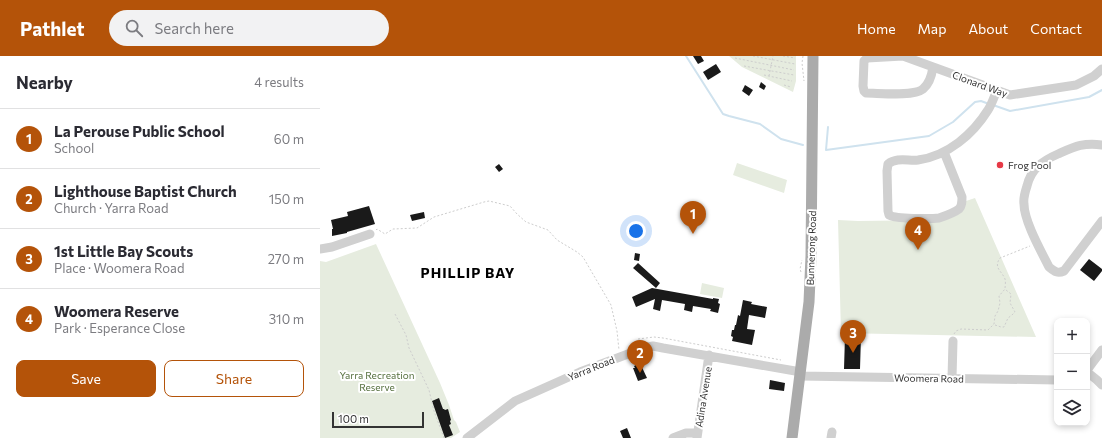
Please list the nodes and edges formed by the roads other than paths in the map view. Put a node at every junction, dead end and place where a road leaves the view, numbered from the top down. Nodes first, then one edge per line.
1 (813, 56) edge
2 (903, 56) edge
3 (933, 67) junction
4 (1102, 69) edge
5 (997, 90) junction
6 (1102, 145) edge
7 (944, 152) junction
8 (1102, 221) edge
9 (370, 234) road end
10 (320, 249) edge
11 (954, 340) road end
12 (1102, 350) edge
13 (709, 355) junction
14 (1090, 367) edge
15 (801, 374) junction
16 (1090, 374) edge
17 (952, 378) junction
18 (1054, 380) edge
19 (1102, 385) edge
20 (697, 435) edge
21 (467, 438) edge
22 (673, 438) edge
23 (792, 438) edge

1 - 15 main road, Bunnerong Road
2 - 3 street, Clonard Way
2 - 3 street
3 - 5 street, Clonard Way
4 - 5 street, Clonard Way
5 - 7 street
6 - 8 street
7 - 7 street
9 - 10 street
11 - 17 street
12 - 14 street
13 - 15 street, Yarra Road
13 - 20 street, Adina Avenue
13 - 21 street, Yarra Road
15 - 17 street, Woomera Road
15 - 23 main road, Bunnerong Road
16 - 19 street
17 - 18 street, Woomera Road
20 - 22 street

